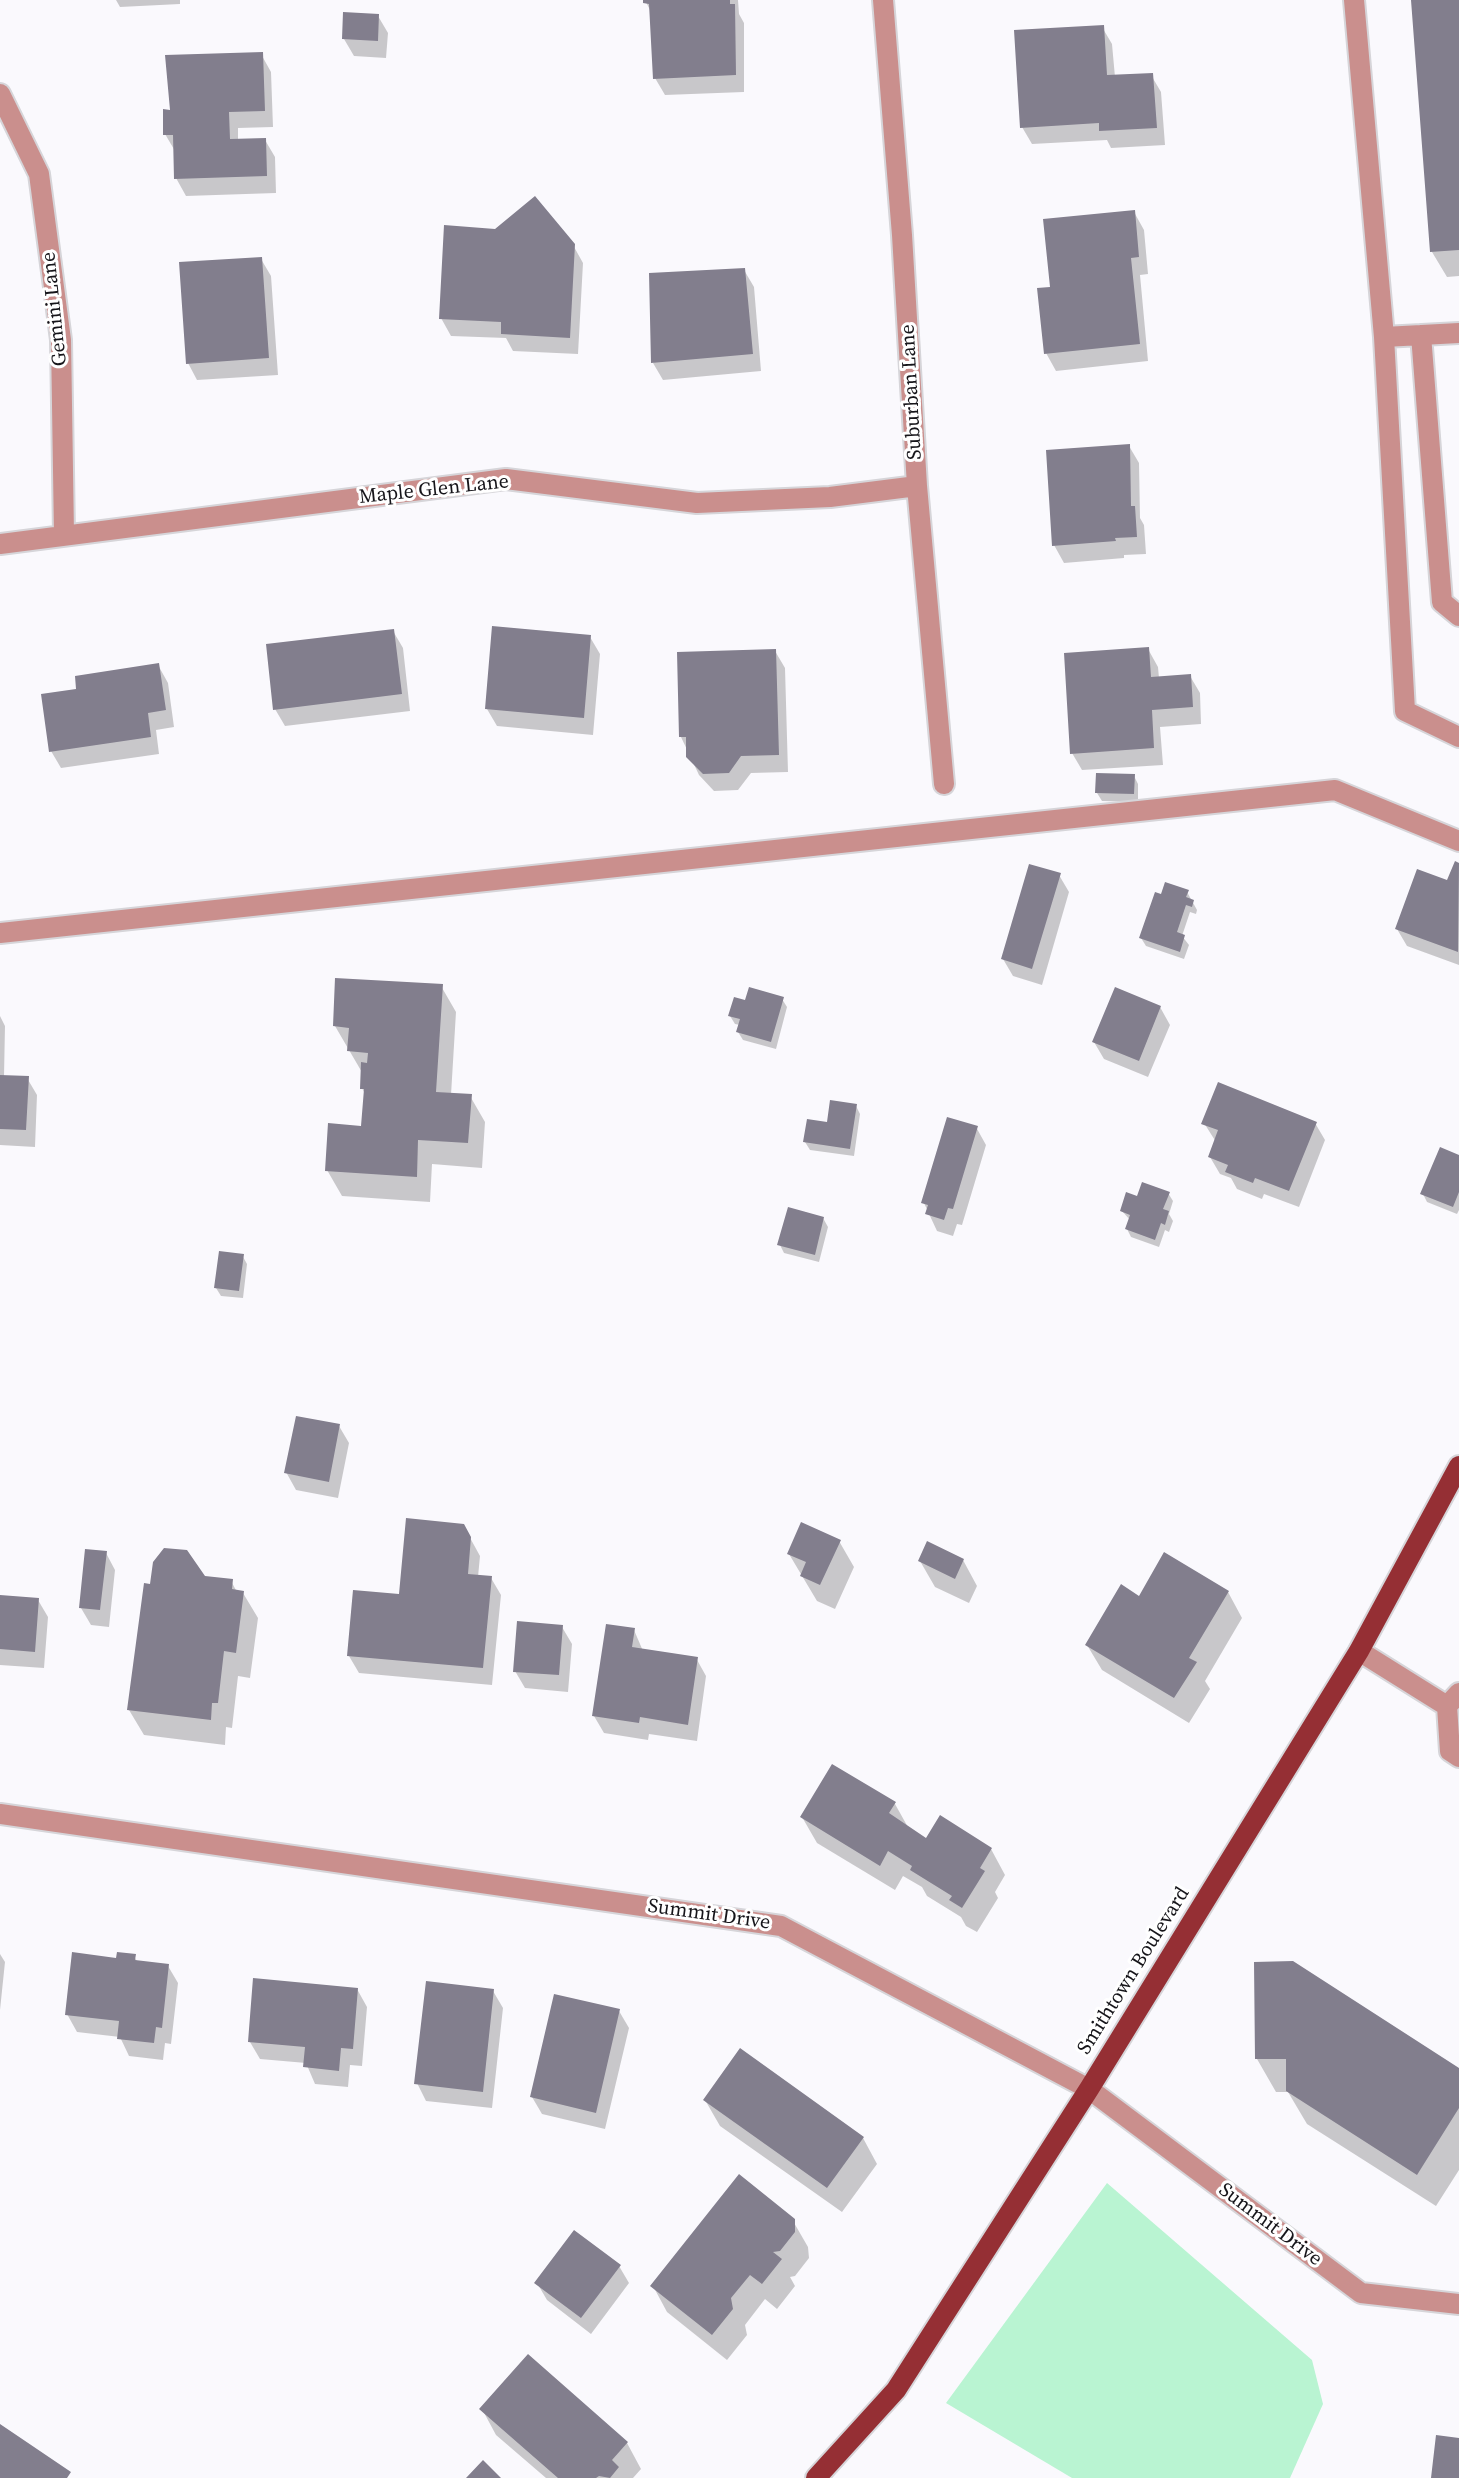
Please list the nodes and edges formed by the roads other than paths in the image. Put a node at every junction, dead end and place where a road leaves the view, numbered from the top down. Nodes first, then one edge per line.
1 (883, 0) edge
2 (1354, 0) edge
3 (0, 94) edge
4 (1459, 333) edge
5 (1421, 335) junction
6 (1384, 337) junction
7 (917, 486) junction
8 (64, 535) junction
9 (0, 544) edge
10 (1459, 616) edge
11 (1459, 737) edge
12 (944, 784) dead end
13 (1459, 841) edge
14 (0, 933) edge
15 (1459, 1466) edge
16 (1359, 1651) junction
17 (1453, 1700) edge
18 (1459, 1757) edge
19 (0, 1814) edge
20 (1089, 2089) junction
21 (1459, 2304) edge
22 (816, 2478) edge

1 - 7 street, Suburban Lane
2 - 6 street
3 - 8 street, Gemini Lane
4 - 5 street
5 - 6 street
5 - 10 street
6 - 11 street
7 - 8 street, Maple Glen Lane
7 - 12 street, Suburban Lane
8 - 9 street, Maple Glen Lane
13 - 14 street
15 - 16 main road, Smithtown Boulevard
16 - 17 street
16 - 20 main road, Smithtown Boulevard
17 - 18 street
19 - 20 street, Summit Drive
20 - 21 street, Summit Drive
20 - 22 main road, Smithtown Boulevard

